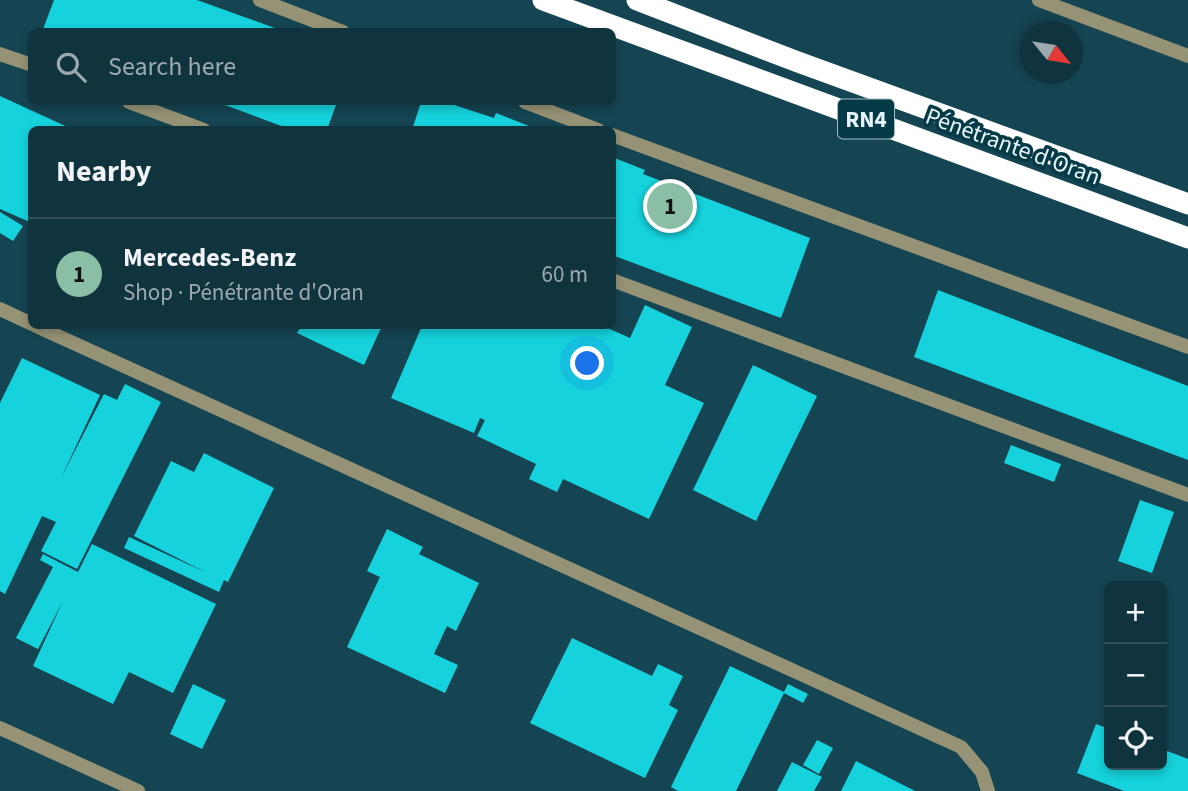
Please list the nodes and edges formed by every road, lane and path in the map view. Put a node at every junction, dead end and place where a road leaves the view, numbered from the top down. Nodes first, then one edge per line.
1 (261, 0) edge
2 (544, 0) edge
3 (637, 0) edge
4 (1039, 0) edge
5 (333, 28) edge
6 (0, 54) edge
7 (1188, 56) edge
8 (28, 64) edge
9 (136, 105) edge
10 (533, 105) edge
11 (193, 126) edge
12 (588, 126) edge
13 (616, 136) edge
14 (1188, 204) edge
15 (1188, 239) edge
16 (616, 281) edge
17 (0, 309) edge
18 (28, 322) edge
19 (43, 329) edge
20 (1188, 347) edge
21 (1188, 495) edge
22 (0, 727) edge
23 (138, 791) edge
24 (988, 791) edge

1 - 5 street
2 - 15 highway, Pénétrante d'Oran / RN4
3 - 14 highway, Pénétrante d'Oran / RN4
4 - 7 street
6 - 8 street
9 - 11 street
10 - 12 street
13 - 20 street
16 - 21 street
17 - 18 street
19 - 24 street
22 - 23 street

